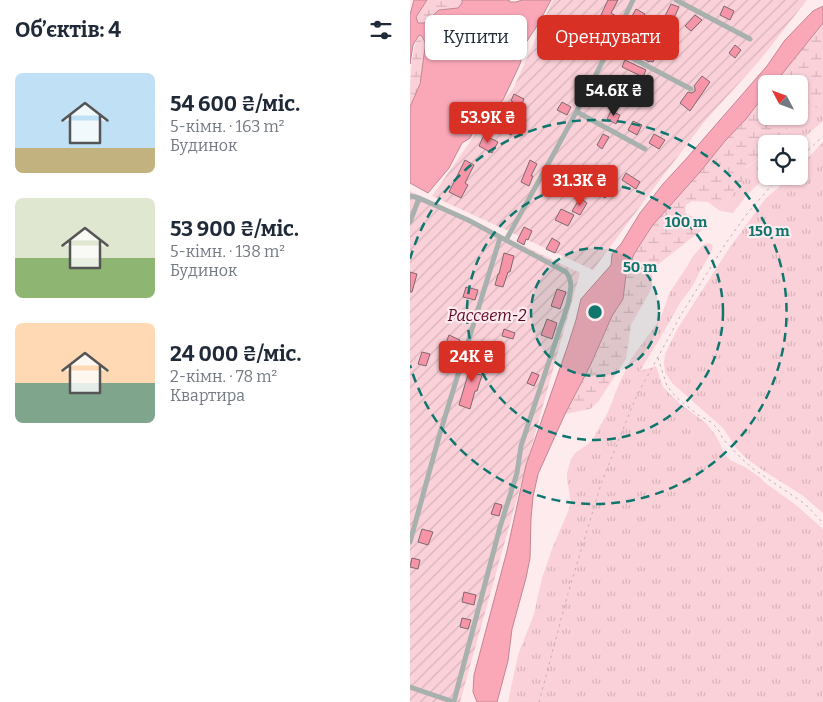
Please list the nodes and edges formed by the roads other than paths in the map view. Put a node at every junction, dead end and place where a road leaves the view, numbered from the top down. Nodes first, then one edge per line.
1 (633, 0) edge
2 (676, 0) edge
3 (626, 15) edge
4 (750, 39) dead end
5 (604, 60) edge
6 (636, 60) edge
7 (691, 89) dead end
8 (577, 112) junction
9 (645, 149) dead end
10 (410, 196) edge
11 (419, 198) junction
12 (410, 222) edge
13 (503, 239) junction
14 (410, 542) edge
15 (410, 687) edge
16 (454, 702) edge

1 - 3 lane
2 - 4 lane
5 - 8 lane
6 - 7 lane
8 - 9 lane
8 - 13 lane
10 - 11 lane
11 - 12 lane
11 - 13 lane
13 - 14 lane
13 - 16 lane
15 - 16 lane

